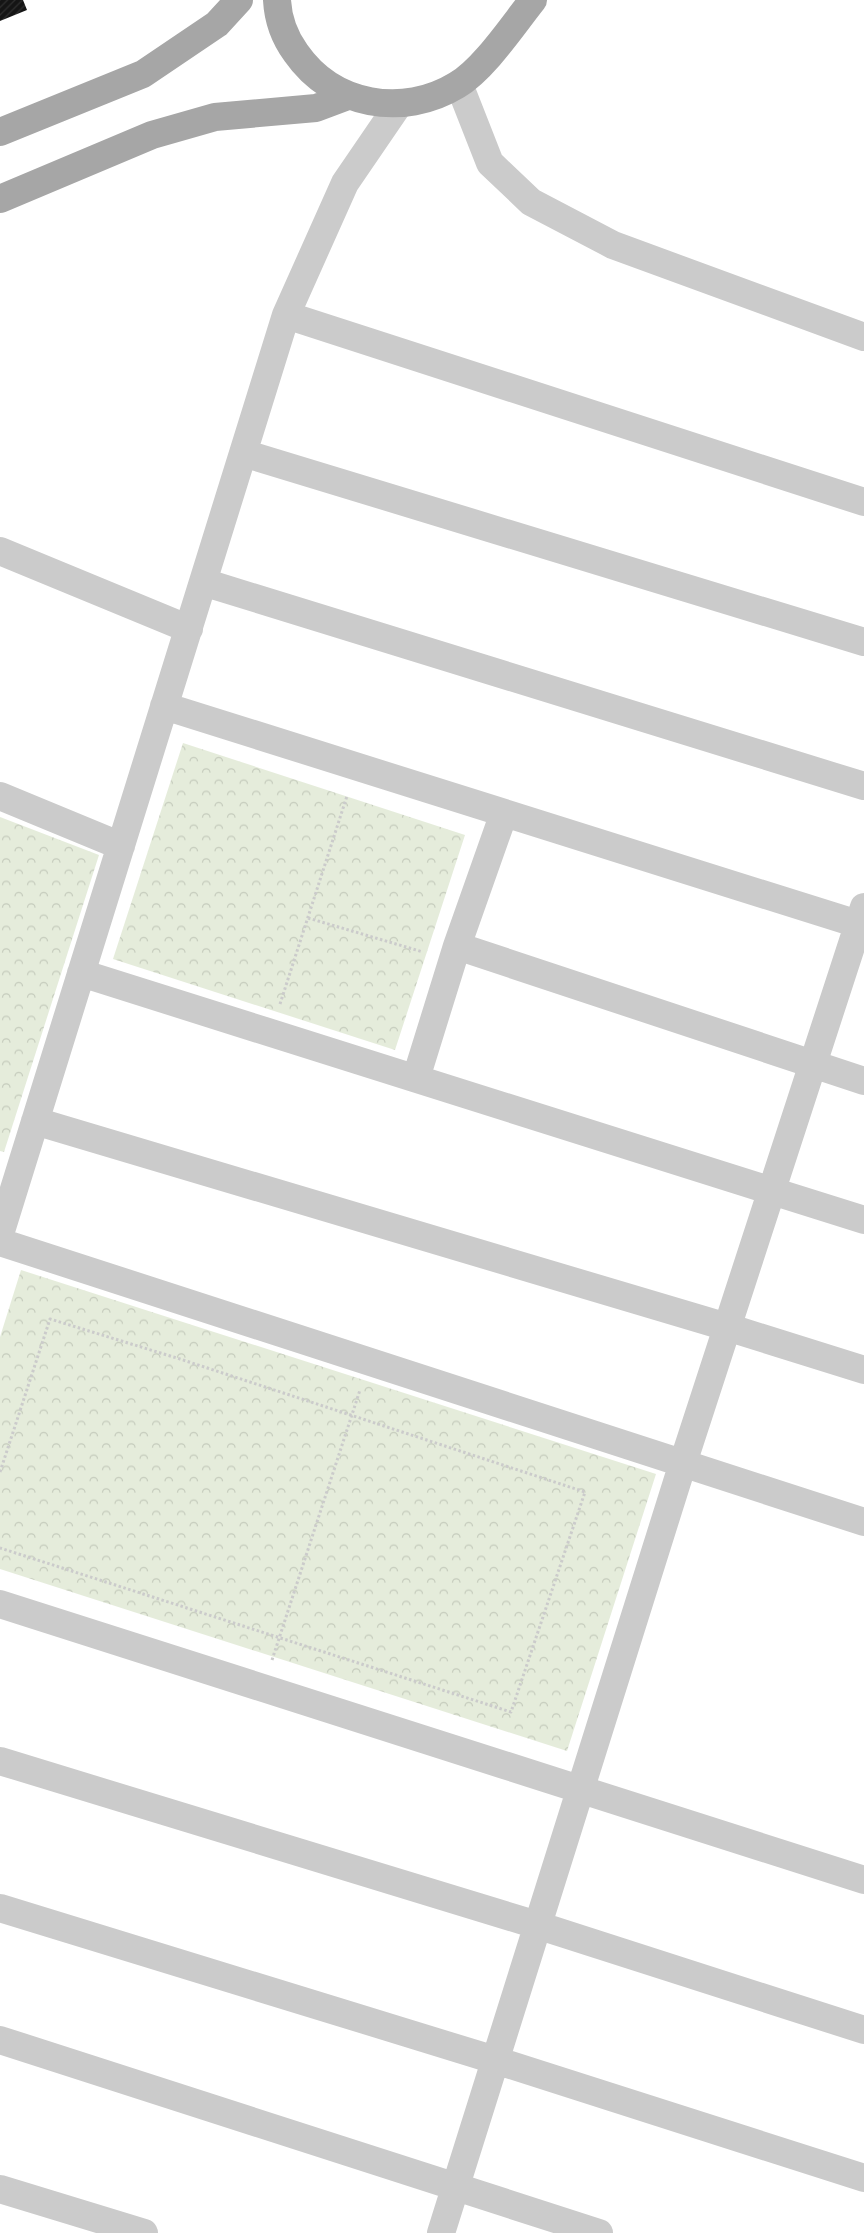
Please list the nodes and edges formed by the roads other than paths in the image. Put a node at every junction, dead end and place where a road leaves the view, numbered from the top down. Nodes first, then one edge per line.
1 (239, 0) edge
2 (277, 0) edge
3 (510, 0) edge
4 (533, 0) edge
5 (489, 55) junction
6 (459, 84) junction
7 (348, 96) junction
8 (399, 104) junction
9 (0, 132) edge
10 (0, 199) edge
11 (286, 315) junction
12 (864, 337) edge
13 (243, 453) junction
14 (864, 502) edge
15 (0, 551) edge
16 (203, 582) junction
17 (188, 628) junction
18 (864, 642) edge
19 (164, 706) junction
20 (864, 786) edge
21 (0, 796) edge
22 (504, 813) junction
23 (121, 846) junction
24 (862, 919) edge
25 (455, 953) junction
26 (81, 973) junction
27 (813, 1066) junction
28 (416, 1078) junction
29 (864, 1081) edge
30 (35, 1121) junction
31 (8, 1178) edge
32 (772, 1189) junction
33 (864, 1220) edge
34 (0, 1234) edge
35 (0, 1242) edge
36 (727, 1327) junction
37 (864, 1370) edge
38 (683, 1463) junction
39 (864, 1522) edge
40 (0, 1604) edge
41 (0, 1761) edge
42 (580, 1789) junction
43 (864, 1880) edge
44 (0, 1908) edge
45 (537, 1926) junction
46 (864, 2030) edge
47 (0, 2040) edge
48 (495, 2060) junction
49 (864, 2178) edge
50 (456, 2187) junction
51 (0, 2189) edge
52 (144, 2233) edge
53 (441, 2233) edge
54 (599, 2233) edge

1 - 9 main road
2 - 7 main road
3 - 5 main road
4 - 5 main road
5 - 6 main road
6 - 8 main road
6 - 12 street
7 - 8 main road
7 - 10 main road
8 - 11 street
11 - 13 street
11 - 14 street
13 - 16 street
13 - 18 street
15 - 17 street
16 - 17 street
16 - 20 street
17 - 19 street
19 - 22 street
19 - 23 street
21 - 23 street
22 - 24 street
22 - 25 street
23 - 26 street
24 - 27 street
25 - 27 street
25 - 28 street
26 - 28 street
26 - 30 street
27 - 29 street
27 - 32 street
28 - 32 street
30 - 31 street
30 - 36 street
31 - 34 street
32 - 33 street
32 - 36 street
35 - 38 street
36 - 37 street
36 - 38 street
38 - 39 street
38 - 42 street
40 - 42 street
41 - 45 street
42 - 43 street
42 - 45 street
44 - 48 street
45 - 46 street
45 - 48 street
47 - 50 street
48 - 49 street
48 - 50 street
50 - 53 street
50 - 54 street
51 - 52 street

